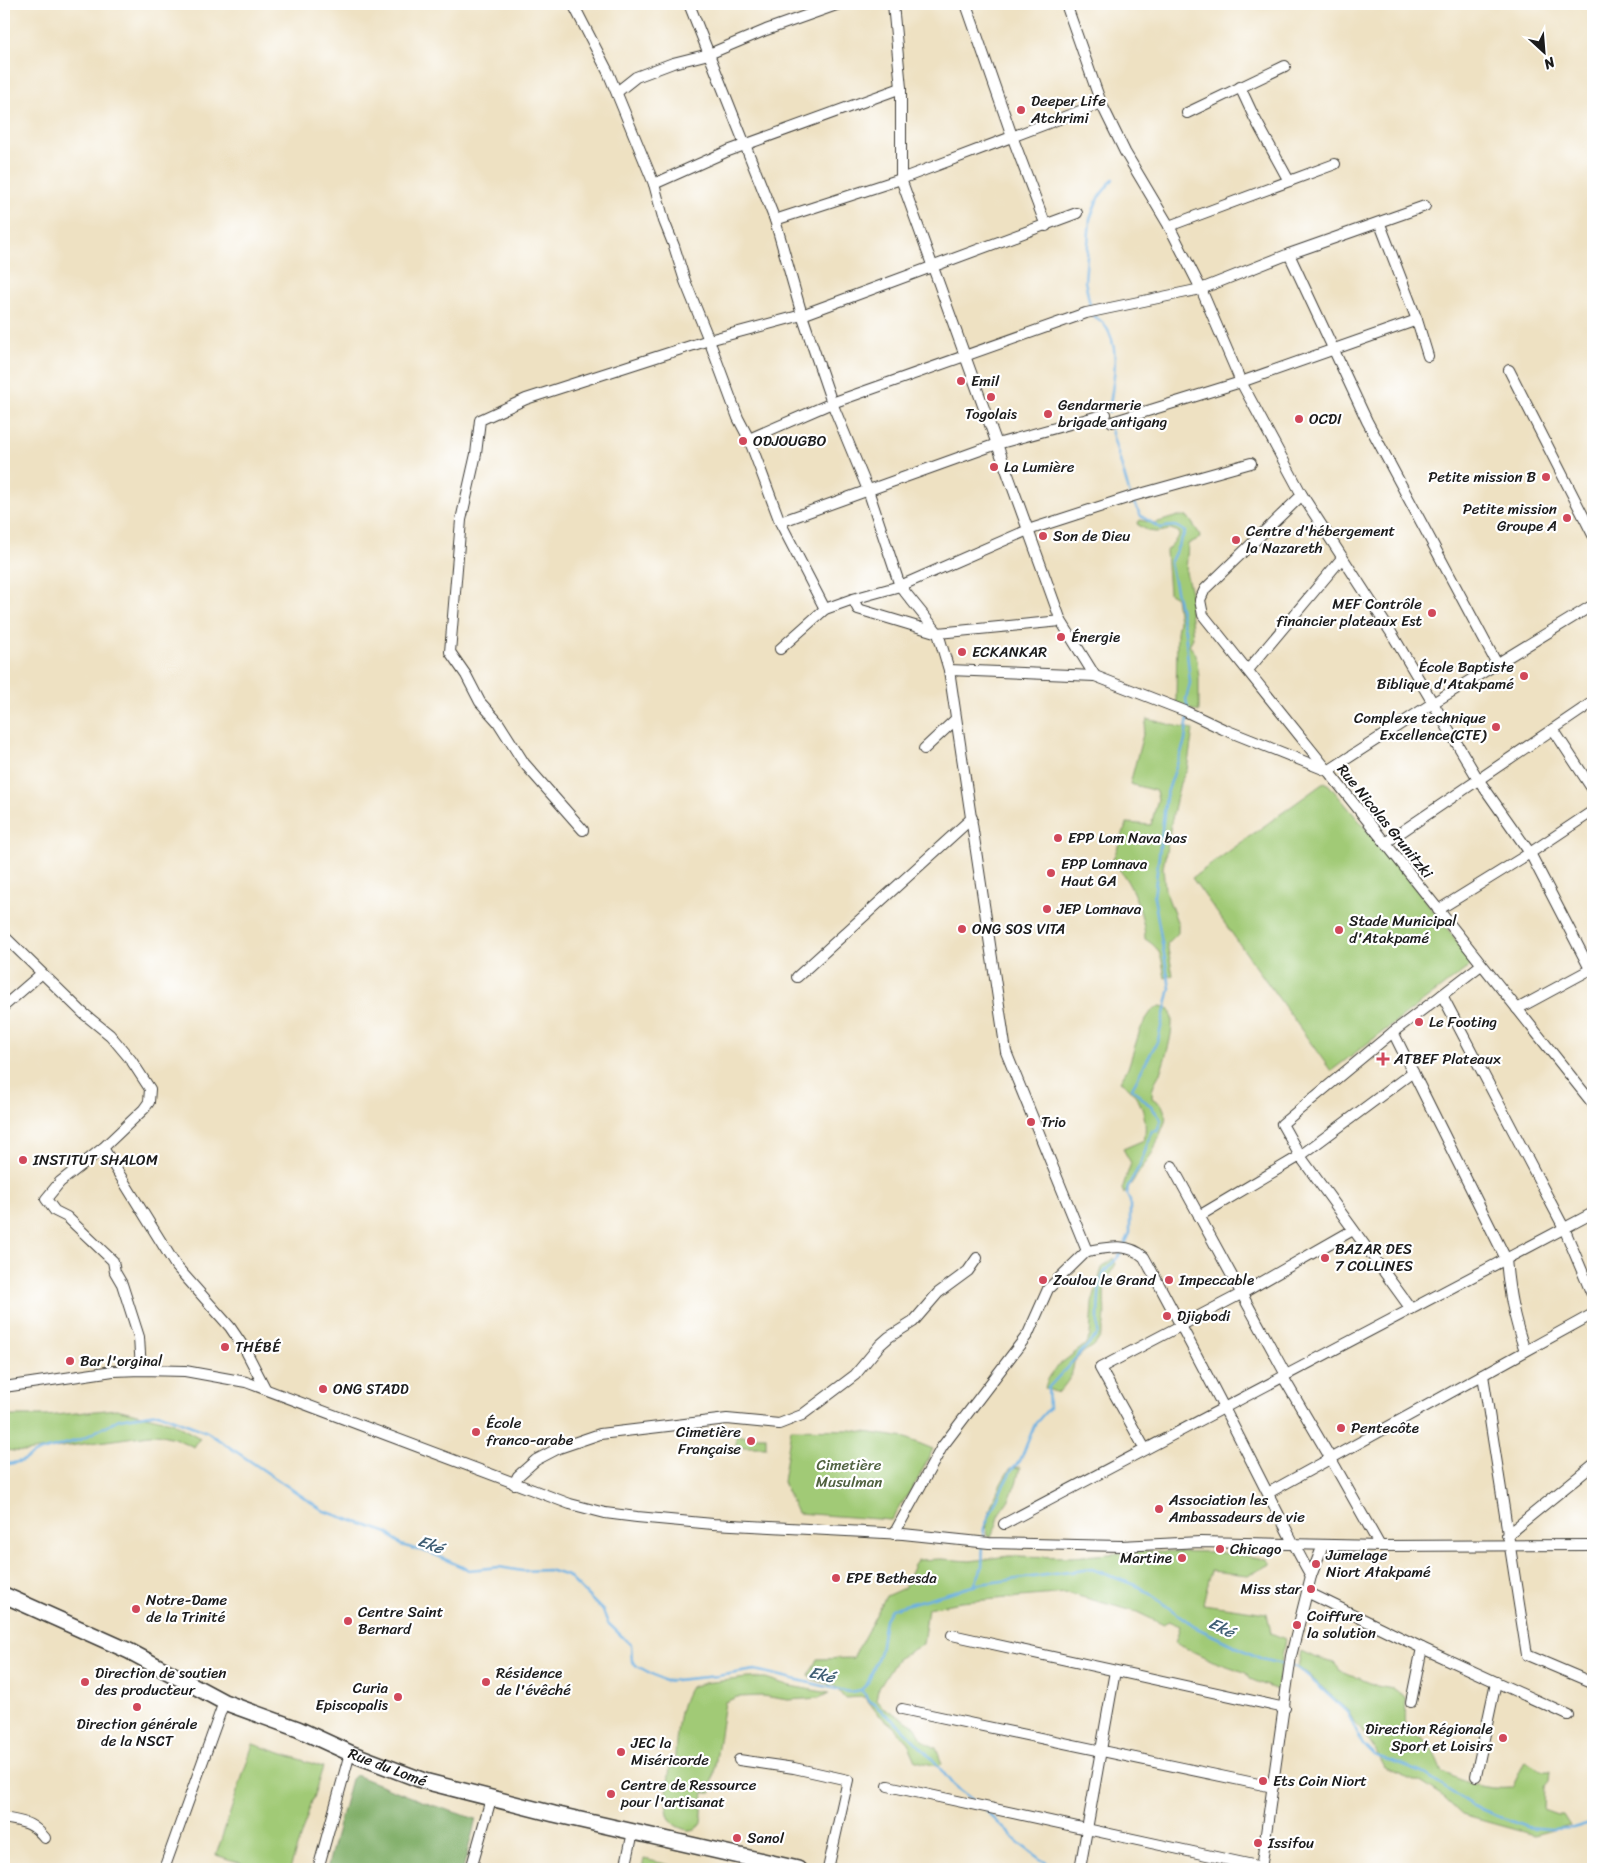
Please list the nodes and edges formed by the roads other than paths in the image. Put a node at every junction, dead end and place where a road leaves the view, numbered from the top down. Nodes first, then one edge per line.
1 (574, 4) edge
2 (689, 4) edge
3 (840, 4) edge
4 (893, 4) edge
5 (966, 4) edge
6 (1066, 4) edge
7 (709, 54) junction
8 (1285, 66) dead end
9 (901, 88) junction
10 (1240, 88) junction
11 (617, 92) junction
12 (1100, 103) junction
13 (1187, 113) dead end
14 (1012, 136) junction
15 (745, 146) junction
16 (1335, 164) dead end
17 (901, 179) junction
18 (1289, 181) junction
19 (654, 184) junction
20 (1425, 206) dead end
21 (1077, 213) dead end
22 (775, 220) junction
23 (1380, 224) junction
24 (1046, 226) junction
25 (1169, 226) junction
26 (1289, 254) junction
27 (932, 266) junction
28 (1201, 289) junction
29 (802, 315) junction
30 (1418, 320) junction
31 (709, 340) junction
32 (1332, 349) junction
33 (965, 356) junction
34 (1428, 356) dead end
35 (1509, 370) dead end
36 (1241, 382) junction
37 (832, 403) junction
38 (749, 439) junction
39 (997, 444) junction
40 (1251, 463) dead end
41 (868, 490) junction
42 (1302, 495) junction
43 (780, 522) junction
44 (1028, 530) junction
45 (1593, 535) edge
46 (1342, 558) junction
47 (900, 586) junction
48 (853, 599) junction
49 (1593, 605) edge
50 (825, 609) junction
51 (1061, 621) junction
52 (938, 633) junction
53 (780, 649) dead end
54 (1497, 664) junction
55 (949, 670) junction
56 (1248, 670) junction
57 (1095, 676) junction
58 (1433, 703) junction
59 (1592, 705) edge
60 (956, 719) junction
61 (1553, 729) junction
62 (924, 749) dead end
63 (1328, 771) junction
64 (1478, 779) junction
65 (1593, 790) edge
66 (1593, 811) edge
67 (972, 818) junction
68 (583, 830) dead end
69 (1385, 843) junction
70 (1530, 853) junction
71 (1438, 910) junction
72 (4, 936) edge
73 (1481, 965) junction
74 (1592, 968) edge
75 (41, 974) junction
76 (798, 977) dead end
77 (1442, 995) junction
78 (4, 1006) edge
79 (1517, 1009) junction
80 (1393, 1032) junction
81 (1413, 1072) junction
82 (1593, 1104) edge
83 (103, 1148) junction
84 (1300, 1156) junction
85 (1172, 1166) dead end
86 (1593, 1213) edge
87 (1199, 1216) junction
88 (1564, 1228) junction
89 (1352, 1230) junction
90 (1087, 1251) junction
91 (976, 1258) dead end
92 (1506, 1259) junction
93 (1241, 1294) junction
94 (1593, 1297) edge
95 (1411, 1309) junction
96 (1593, 1314) edge
97 (1182, 1326) junction
98 (1525, 1351) junction
99 (141, 1370) junction
100 (1483, 1375) junction
101 (1284, 1376) junction
102 (4, 1387) edge
103 (265, 1388) junction
104 (1223, 1408) junction
105 (1145, 1449) junction
106 (1331, 1459) junction
107 (1593, 1465) edge
108 (514, 1484) junction
109 (1268, 1493) junction
110 (1004, 1524) dead end
111 (894, 1534) junction
112 (1508, 1540) junction
113 (1293, 1545) junction
114 (1323, 1545) junction
115 (1593, 1545) edge
116 (1380, 1546) junction
117 (1310, 1576) junction
118 (1306, 1592) junction
119 (4, 1595) edge
120 (952, 1635) dead end
121 (1422, 1648) junction
122 (1115, 1671) junction
123 (1496, 1682) junction
124 (1593, 1683) edge
125 (224, 1702) junction
126 (1411, 1702) dead end
127 (1285, 1708) junction
128 (902, 1710) dead end
129 (1568, 1715) dead end
130 (1101, 1751) junction
131 (350, 1753) junction
132 (739, 1760) dead end
133 (1476, 1776) dead end
134 (888, 1786) dead end
135 (1273, 1786) junction
136 (491, 1799) junction
137 (4, 1818) edge
138 (1087, 1829) junction
139 (633, 1832) junction
140 (45, 1838) dead end
141 (1261, 1868) edge
142 (164, 1869) edge
143 (318, 1869) edge
144 (472, 1869) edge
145 (625, 1869) edge
146 (798, 1869) edge
147 (828, 1869) edge
148 (1080, 1869) edge

1 - 11 street
2 - 7 street
3 - 7 street
4 - 9 street
5 - 14 street
6 - 12 street
7 - 11 street
7 - 15 street
8 - 10 street
9 - 15 street
9 - 17 street
10 - 13 street
10 - 18 street
11 - 19 street
12 - 14 street
12 - 25 street
14 - 17 street
14 - 24 street
15 - 19 street
15 - 22 street
16 - 18 street
17 - 22 street
17 - 27 street
18 - 25 street
19 - 31 street
20 - 23 street
21 - 24 street
22 - 29 street
23 - 26 street
23 - 30 street
24 - 27 street
25 - 28 street
26 - 28 street
26 - 32 street
27 - 29 street
27 - 33 street
28 - 33 street
28 - 36 street
29 - 31 street
29 - 37 street
30 - 32 street
30 - 34 street
31 - 38 street
31 - 68 street
32 - 36 street
32 - 54 street
33 - 37 street
33 - 39 street
35 - 45 street
36 - 39 street
36 - 42 street
37 - 38 street
37 - 41 street
38 - 43 street
39 - 41 street
39 - 44 street
40 - 44 street
41 - 43 street
41 - 47 street
42 - 46 street
42 - 56 street
43 - 50 street
44 - 47 street
44 - 51 street
46 - 56 street
46 - 58 street
47 - 48 street
47 - 52 street
48 - 50 street
48 - 52 street
49 - 54 street
50 - 53 street
51 - 52 street
51 - 57 street
52 - 55 street
54 - 58 street
55 - 57 street, Rue Nicolas Grunitzki
55 - 60 street
56 - 63 street
57 - 63 street, Rue Nicolas Grunitzki
58 - 63 street
58 - 64 street
59 - 61 street
60 - 62 street
60 - 67 street
61 - 64 street
61 - 65 street
63 - 69 street, Rue Nicolas Grunitzki
64 - 69 street
64 - 70 street
66 - 70 street
67 - 76 street
67 - 90 street
69 - 71 street, Rue Nicolas Grunitzki
70 - 71 street
70 - 74 street
71 - 73 street, Rue Nicolas Grunitzki
72 - 75 street
73 - 77 street
73 - 79 street, Rue Nicolas Grunitzki
74 - 79 street
75 - 78 street
75 - 83 street
77 - 80 street
77 - 88 street
79 - 82 street, Rue Nicolas Grunitzki
80 - 81 street
80 - 84 street
81 - 84 street
81 - 92 street
83 - 99 street
83 - 103 street
84 - 87 street
84 - 89 street
85 - 87 street
86 - 88 street
87 - 93 street
88 - 92 street
88 - 94 street
89 - 93 street
89 - 95 street
90 - 97 street
90 - 111 street
91 - 108 street
92 - 95 street
92 - 98 street
93 - 97 street
93 - 101 street
95 - 101 street
96 - 98 street
97 - 104 street
97 - 105 street
98 - 100 street
99 - 102 street
99 - 103 street
100 - 106 street
100 - 112 street
101 - 104 street
101 - 106 street
103 - 108 street
104 - 105 street
104 - 109 street
105 - 110 street
106 - 109 street
106 - 116 street
107 - 112 street
108 - 111 street
109 - 113 street
111 - 113 street
112 - 115 street
112 - 116 street
112 - 124 street
113 - 114 street
113 - 117 street
114 - 116 street
114 - 117 street
117 - 118 street
118 - 121 street
118 - 127 street
119 - 125 main road, Rue du Lomé
120 - 122 street
121 - 123 street
121 - 126 street
122 - 127 street
122 - 130 street
123 - 129 street
123 - 133 street
125 - 131 main road, Rue du Lomé
125 - 142 street
127 - 135 street
128 - 130 street
130 - 135 street
130 - 138 street
131 - 136 main road, Rue du Lomé
131 - 143 street
132 - 147 street
134 - 138 street
135 - 141 street
136 - 139 main road, Rue du Lomé
136 - 144 street
137 - 140 street
138 - 141 street
138 - 148 street
139 - 145 street
139 - 146 main road, Rue du Lomé

